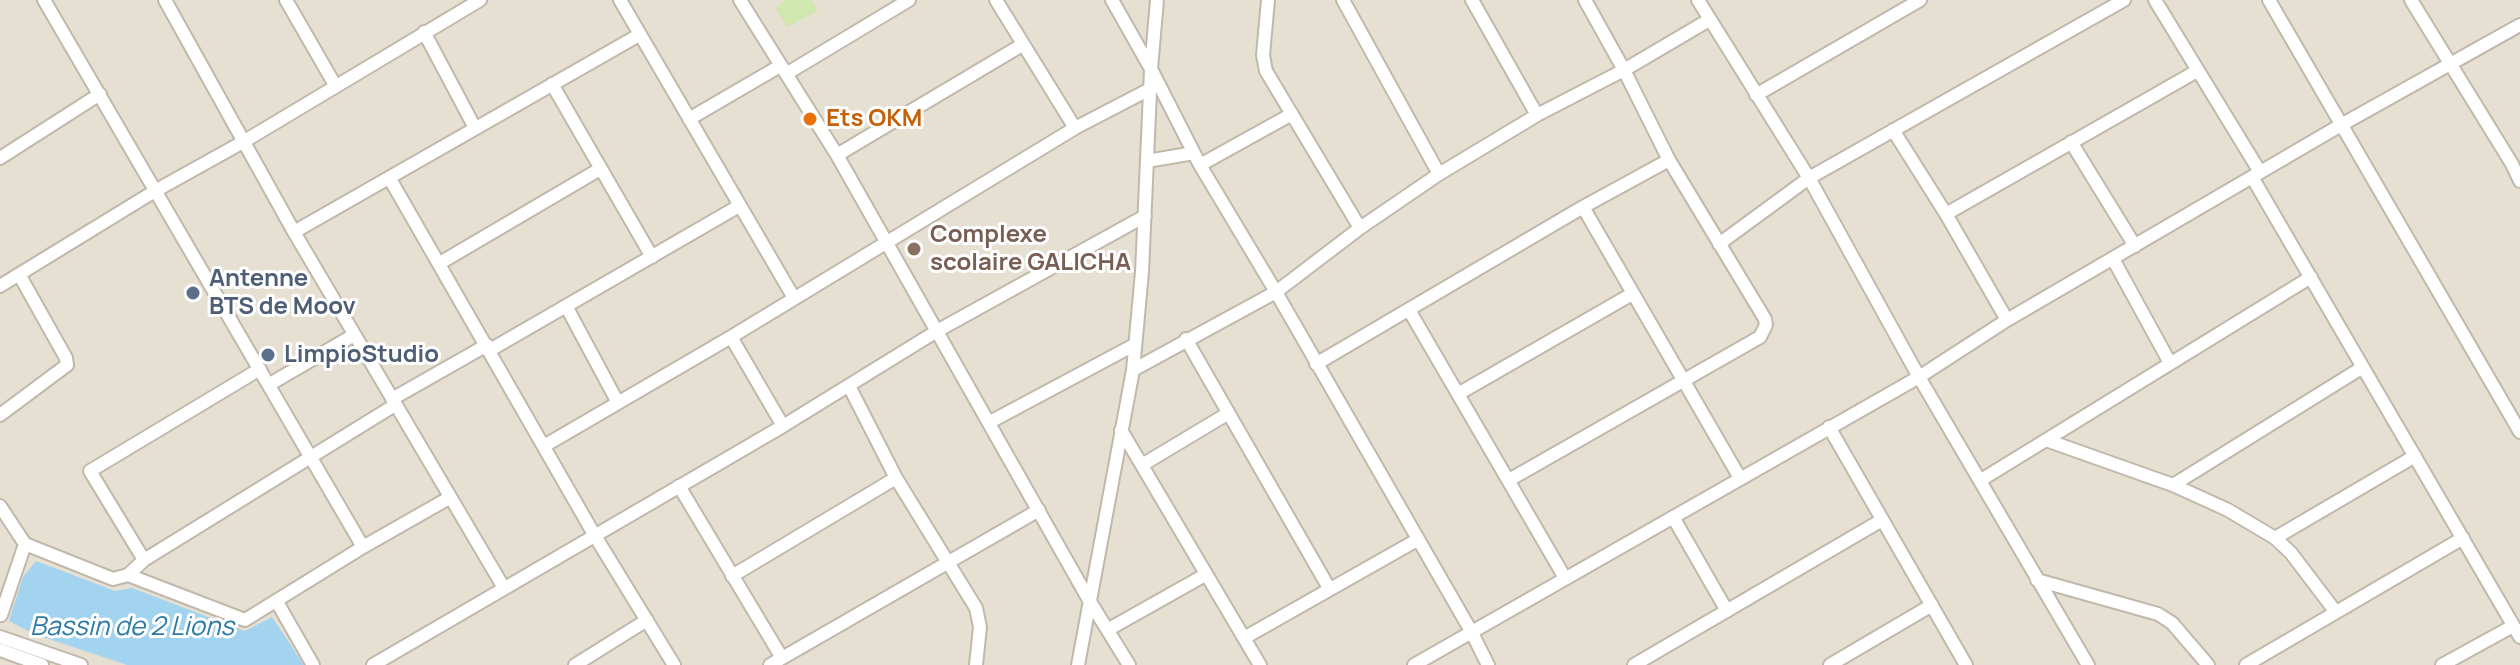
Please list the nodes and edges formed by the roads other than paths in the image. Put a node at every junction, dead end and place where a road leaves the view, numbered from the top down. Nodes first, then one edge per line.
1 (44, 0) edge
2 (165, 0) edge
3 (286, 0) edge
4 (480, 0) edge
5 (620, 0) edge
6 (740, 0) edge
7 (909, 0) edge
8 (996, 0) edge
9 (1112, 0) edge
10 (1157, 0) edge
11 (1268, 0) edge
12 (1343, 0) edge
13 (1472, 0) edge
14 (1585, 0) edge
15 (1698, 0) edge
16 (1920, 0) edge
17 (2124, 0) edge
18 (2155, 0) edge
19 (2269, 0) edge
20 (2411, 0) edge
21 (1709, 20) junction
22 (2520, 25) edge
23 (424, 32) junction
24 (639, 35) junction
25 (1022, 45) junction
26 (2451, 65) junction
27 (1151, 69) junction
28 (783, 70) junction
29 (1624, 70) junction
30 (2197, 71) junction
31 (552, 84) junction
32 (335, 85) junction
33 (1150, 89) junction
34 (100, 94) junction
35 (1756, 95) junction
36 (1292, 114) junction
37 (1537, 115) junction
38 (689, 119) junction
39 (2341, 125) junction
40 (475, 128) junction
41 (1075, 128) junction
42 (1893, 130) junction
43 (243, 142) junction
44 (2071, 142) junction
45 (837, 155) junction
46 (0, 158) edge
47 (1197, 159) junction
48 (1669, 160) junction
49 (1147, 161) junction
50 (2516, 162) edge
51 (600, 169) junction
52 (1439, 174) junction
53 (2256, 174) junction
54 (1809, 178) junction
55 (390, 179) junction
56 (2520, 181) edge
57 (155, 191) junction
58 (739, 206) junction
59 (1583, 207) junction
60 (1946, 214) junction
61 (1145, 216) junction
62 (1360, 228) junction
63 (294, 232) junction
64 (888, 242) junction
65 (1719, 244) junction
66 (2135, 246) junction
67 (652, 257) junction
68 (2113, 259) junction
69 (440, 263) junction
70 (20, 276) junction
71 (2311, 277) junction
72 (0, 286) edge
73 (1276, 292) junction
74 (1632, 294) junction
75 (794, 298) junction
76 (566, 306) junction
77 (1409, 310) junction
78 (2007, 320) junction
79 (937, 331) junction
80 (354, 335) junction
81 (731, 337) junction
82 (1186, 339) junction
83 (1134, 345) junction
84 (488, 348) junction
85 (2170, 363) junction
86 (1316, 364) junction
87 (2363, 367) junction
88 (260, 369) junction
89 (1133, 370) junction
90 (1919, 377) junction
91 (1683, 383) junction
92 (270, 384) junction
93 (849, 386) junction
94 (1458, 394) junction
95 (617, 401) junction
96 (393, 402) junction
97 (1227, 414) junction
98 (0, 415) edge
99 (990, 422) junction
100 (783, 426) junction
101 (1829, 427) junction
102 (1121, 430) junction
103 (2520, 432) edge
104 (2046, 440) junction
105 (544, 446) junction
106 (2415, 456) junction
107 (312, 457) junction
108 (1142, 465) junction
109 (896, 478) junction
110 (1740, 478) junction
111 (1509, 480) junction
112 (1981, 480) junction
113 (2173, 485) junction
114 (679, 486) junction
115 (449, 498) junction
116 (0, 506) edge
117 (1039, 510) junction
118 (1673, 517) junction
119 (1882, 520) junction
120 (595, 536) junction
121 (2275, 538) junction
122 (2463, 538) junction
123 (1417, 540) junction
124 (25, 544) junction
125 (363, 547) junction
126 (144, 560) junction
127 (949, 563) junction
128 (128, 575) junction
129 (1205, 575) junction
130 (732, 576) junction
131 (1565, 578) junction
132 (2037, 580) junction
133 (504, 588) junction
134 (1329, 588) junction
135 (1089, 600) junction
136 (277, 602) junction
137 (1932, 605) junction
138 (1727, 611) junction
139 (2335, 611) junction
140 (1, 615) edge
141 (647, 620) junction
142 (1109, 629) junction
143 (1471, 631) junction
144 (2516, 632) edge
145 (0, 637) edge
146 (1244, 638) junction
147 (0, 650) edge
148 (1852, 660) edge
149 (778, 662) edge
150 (973, 663) edge
151 (42, 665) edge
152 (81, 665) edge
153 (313, 665) edge
154 (373, 665) edge
155 (575, 665) edge
156 (674, 665) edge
157 (1078, 665) edge
158 (1129, 665) edge
159 (1260, 665) edge
160 (1414, 665) edge
161 (1488, 665) edge
162 (1634, 665) edge
163 (1830, 665) edge
164 (1966, 665) edge
165 (2088, 665) edge
166 (2208, 665) edge
167 (2246, 665) edge
168 (2442, 665) edge

1 - 34 street
2 - 43 street
3 - 32 street
4 - 23 street
5 - 24 street
6 - 28 street
7 - 28 street
8 - 25 street
9 - 27 street
10 - 27 street
11 - 36 street
12 - 52 street
13 - 37 street
14 - 29 street
15 - 21 street
16 - 35 street
17 - 42 street
18 - 30 street
19 - 39 street
20 - 26 street
21 - 29 street
21 - 35 street
22 - 26 street
23 - 32 street
23 - 40 street
24 - 31 street
24 - 38 street
25 - 41 street
25 - 45 street
26 - 39 street
26 - 50 street
27 - 33 street
27 - 47 street
28 - 38 street
28 - 45 street
29 - 37 street
29 - 48 street
30 - 44 street
30 - 53 street
31 - 40 street
31 - 51 street
32 - 43 street
33 - 41 street
33 - 49 street
34 - 46 street
34 - 57 street
35 - 54 street
36 - 47 street
36 - 62 street
37 - 52 street
38 - 58 street
39 - 53 street
39 - 103 street
40 - 55 street
41 - 64 street
42 - 54 street
42 - 60 street
43 - 57 street
43 - 63 street
44 - 60 street
44 - 66 street
45 - 64 street
47 - 49 street
47 - 73 street
48 - 59 street
48 - 65 street
49 - 61 street
50 - 56 street
51 - 67 street
51 - 69 street
52 - 62 street
53 - 66 street
53 - 71 street
54 - 65 street
54 - 90 street
55 - 63 street
55 - 69 street
57 - 70 street
57 - 88 street
58 - 67 street
58 - 75 street
59 - 74 street
59 - 77 street
60 - 78 street
61 - 79 street
61 - 83 street
62 - 73 street
63 - 80 street
64 - 75 street
64 - 79 street
65 - 91 street
66 - 68 street
67 - 76 street
68 - 78 street
68 - 85 street
69 - 84 street
70 - 72 street
70 - 98 street
71 - 85 street
71 - 87 street
73 - 82 street
73 - 86 street
74 - 91 street
74 - 94 street
75 - 81 street
76 - 84 street
76 - 95 street
77 - 86 street
77 - 94 street
78 - 90 street
79 - 93 street
79 - 99 street
80 - 92 street
80 - 96 street
81 - 95 street
81 - 100 street
82 - 89 street
82 - 97 street
83 - 89 street
83 - 99 street
84 - 96 street
84 - 105 street
85 - 104 street
86 - 123 street
87 - 106 street
87 - 113 street
88 - 92 street
88 - 126 street
89 - 102 street
90 - 101 street
90 - 112 street
91 - 110 street
91 - 111 street
92 - 107 street
93 - 100 street
93 - 109 street
94 - 111 street
95 - 105 street
96 - 107 street
96 - 115 street
97 - 108 street
97 - 134 street
99 - 117 street
100 - 114 street
101 - 110 street
101 - 119 street
102 - 108 street
102 - 135 street
104 - 112 street
104 - 113 street
105 - 120 street
106 - 121 street
106 - 122 street
107 - 125 street
107 - 126 street
108 - 129 street
109 - 127 street
109 - 130 street
110 - 118 street
111 - 131 street
112 - 132 street
113 - 121 street
114 - 120 street
114 - 130 street
115 - 125 street
115 - 133 street
116 - 124 street
117 - 127 street
117 - 135 street
118 - 131 street
118 - 138 street
119 - 137 street
119 - 138 street
120 - 133 street
120 - 141 street
121 - 139 street
122 - 139 street
122 - 144 street
123 - 134 street
123 - 143 street
124 - 128 street
124 - 140 street
125 - 136 street
126 - 128 street
127 - 149 street
127 - 150 street
128 - 136 street
129 - 142 street
129 - 146 street
130 - 149 street
131 - 143 street
132 - 165 street
132 - 166 street
133 - 154 street
134 - 146 street
135 - 142 street
135 - 157 street
136 - 153 street
137 - 148 street
137 - 164 street
138 - 162 street
139 - 167 street
141 - 155 street
141 - 156 street
142 - 158 street
143 - 160 street
143 - 161 street
144 - 168 street
145 - 152 street
146 - 159 street
147 - 151 street
148 - 163 street

